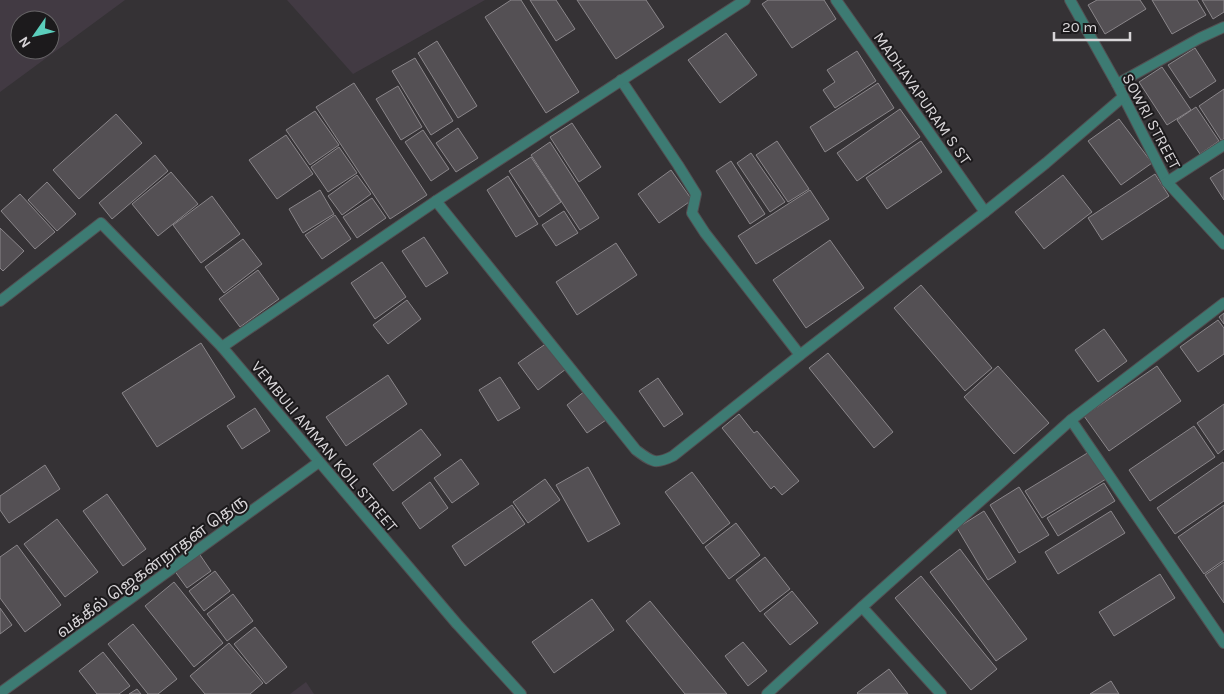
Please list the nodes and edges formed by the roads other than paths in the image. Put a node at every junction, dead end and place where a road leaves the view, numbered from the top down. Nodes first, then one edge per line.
1 (745, 0) edge
2 (836, 0) edge
3 (1070, 0) edge
4 (1224, 27) edge
5 (620, 80) junction
6 (1117, 84) junction
7 (1123, 97) junction
8 (1224, 145) edge
9 (1167, 182) junction
10 (436, 201) junction
11 (985, 212) junction
12 (1224, 244) edge
13 (0, 301) edge
14 (1224, 303) edge
15 (222, 347) junction
16 (800, 355) junction
17 (1071, 420) junction
18 (319, 462) junction
19 (862, 607) junction
20 (1224, 643) edge
21 (0, 693) edge
22 (521, 694) edge
23 (767, 694) edge
24 (941, 694) edge

1 - 5 street
2 - 11 street, MADHAVAPURAM S ST
3 - 6 street, SOWRI STREET
4 - 6 street
5 - 10 street
5 - 16 street
6 - 7 street, SOWRI STREET
7 - 9 street, SOWRI STREET
7 - 11 street
8 - 9 street
9 - 12 street, SOWRI STREET
10 - 15 street
10 - 16 street
11 - 16 street
13 - 15 street, VEMBULI AMMAN KOIL STREET
14 - 17 street
15 - 18 street, VEMBULI AMMAN KOIL STREET
17 - 19 street
17 - 20 street
18 - 21 street, வக்கீல் ஜெகன்நாதன் தெரு
18 - 22 street, VEMBULI AMMAN KOIL STREET
19 - 23 street
19 - 24 street

